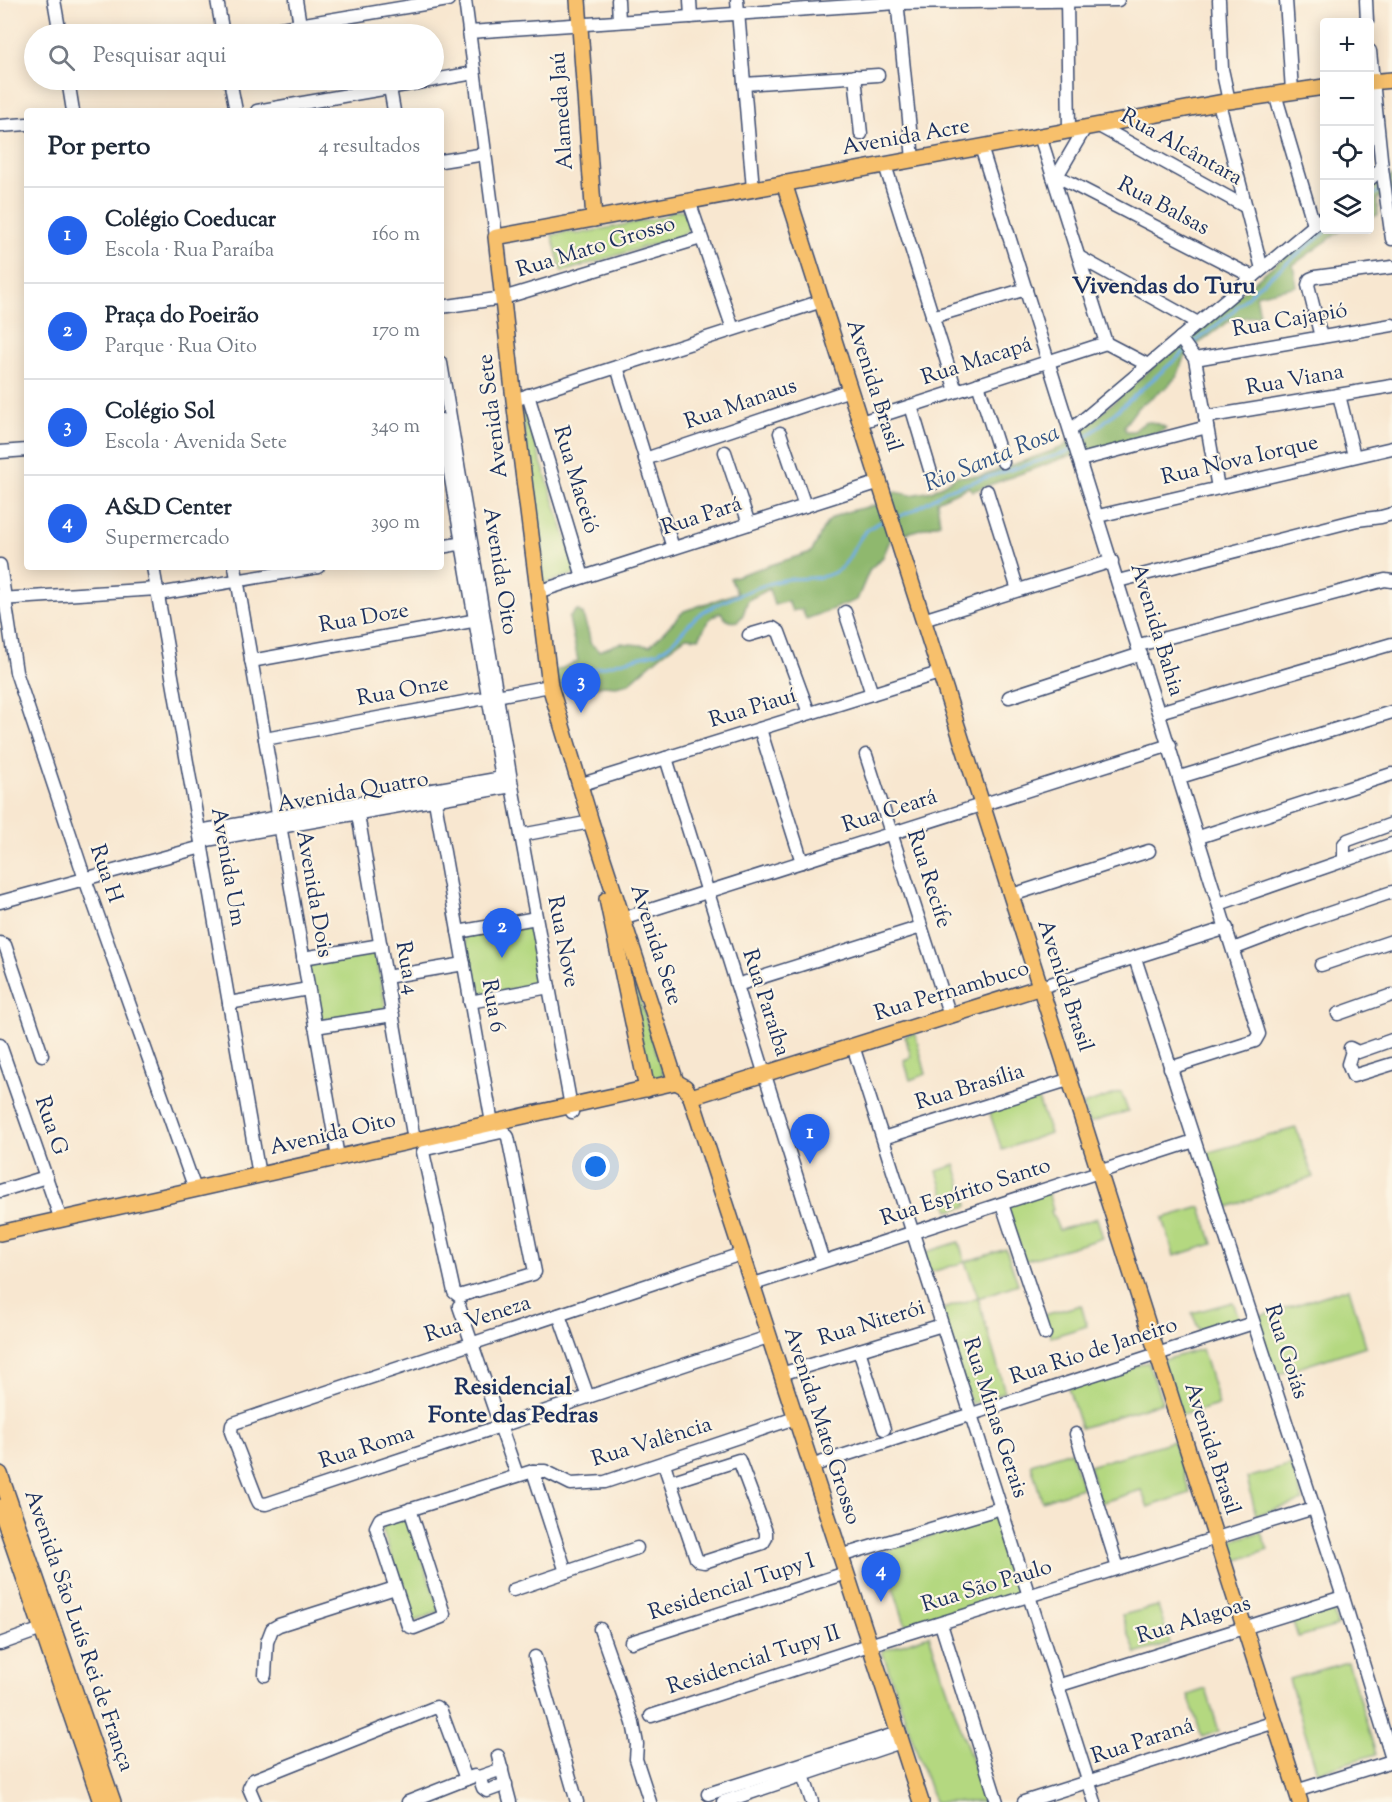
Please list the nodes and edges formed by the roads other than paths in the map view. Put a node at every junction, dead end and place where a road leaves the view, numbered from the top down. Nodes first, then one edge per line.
1 (54, 0) edge
2 (217, 0) edge
3 (296, 0) edge
4 (448, 0) edge
5 (465, 0) edge
6 (578, 0) edge
7 (618, 0) edge
8 (690, 0) edge
9 (737, 0) edge
10 (1118, 0) edge
11 (1219, 0) edge
12 (1286, 0) edge
13 (1366, 0) edge
14 (1067, 1) edge
15 (897, 2) edge
16 (738, 14) junction
17 (691, 17) junction
18 (1367, 18) edge
19 (619, 21) junction
20 (58, 24) edge
21 (221, 24) edge
22 (300, 24) edge
23 (306, 24) edge
24 (579, 24) junction
25 (469, 32) junction
26 (474, 73) junction
27 (878, 75) dead end
28 (855, 76) junction
29 (444, 78) edge
30 (1392, 80) edge
31 (1374, 82) edge
32 (744, 84) junction
33 (1320, 88) edge
34 (70, 90) edge
35 (232, 90) edge
36 (378, 90) edge
37 (390, 90) edge
38 (1292, 91) junction
39 (1275, 94) junction
40 (1224, 102) junction
41 (73, 108) edge
42 (235, 108) edge
43 (274, 108) edge
44 (393, 108) edge
45 (24, 124) edge
46 (0, 126) edge
47 (1084, 128) junction
48 (861, 134) dead end
49 (1040, 136) junction
50 (1374, 145) edge
51 (981, 147) junction
52 (485, 154) junction
53 (914, 159) junction
54 (444, 161) edge
55 (885, 165) junction
56 (1383, 173) junction
57 (1055, 176) junction
58 (1374, 177) edge
59 (784, 183) junction
60 (753, 189) junction
61 (1388, 196) edge
62 (689, 201) junction
63 (1245, 207) junction
64 (594, 219) junction
65 (1320, 220) edge
66 (1314, 225) junction
67 (496, 237) junction
68 (701, 238) junction
69 (1392, 239) edge
70 (1079, 257) junction
71 (1392, 267) edge
72 (1257, 273) junction
73 (1026, 289) junction
74 (503, 298) junction
75 (822, 301) junction
76 (444, 307) edge
77 (932, 316) junction
78 (1198, 323) junction
79 (1392, 325) edge
80 (733, 329) junction
81 (1321, 337) junction
82 (1182, 340) junction
83 (1106, 342) junction
84 (1194, 357) junction
85 (1049, 361) junction
86 (1148, 365) junction
87 (617, 367) junction
88 (978, 384) junction
89 (1392, 386) edge
90 (850, 390) junction
91 (956, 391) junction
92 (1339, 395) junction
93 (521, 397) junction
94 (444, 402) edge
95 (911, 406) junction
96 (861, 422) junction
97 (1206, 422) junction
98 (444, 434) edge
99 (780, 434) dead end
100 (1072, 434) junction
101 (1392, 448) edge
102 (24, 450) edge
103 (0, 452) edge
104 (725, 452) dead end
105 (1354, 456) junction
106 (1079, 457) junction
107 (645, 459) junction
108 (1003, 462) dead end
109 (880, 482) junction
110 (934, 483) dead end
111 (1218, 488) junction
112 (987, 491) dead end
113 (805, 506) junction
114 (1392, 514) edge
115 (1098, 516) junction
116 (749, 524) junction
117 (467, 543) junction
118 (444, 547) edge
119 (673, 548) junction
120 (1112, 561) junction
121 (0, 565) edge
122 (154, 570) edge
123 (235, 570) edge
124 (299, 570) edge
125 (583, 577) junction
126 (1390, 578) edge
127 (1121, 580) junction
128 (237, 581) junction
129 (1018, 590) junction
130 (158, 591) junction
131 (537, 592) junction
132 (2, 599) edge
133 (845, 612) dead end
134 (479, 619) junction
135 (923, 620) junction
136 (749, 635) dead end
137 (1392, 644) edge
138 (1141, 648) junction
139 (251, 661) junction
140 (939, 673) junction
141 (549, 686) junction
142 (872, 694) junction
143 (493, 697) junction
144 (1009, 697) dead end
145 (1163, 711) junction
146 (1392, 712) edge
147 (809, 713) junction
148 (760, 729) junction
149 (265, 739) junction
150 (1170, 745) junction
151 (866, 755) dead end
152 (666, 758) junction
153 (1392, 774) edge
154 (1183, 776) junction
155 (502, 778) junction
156 (579, 785) junction
157 (512, 786) junction
158 (434, 795) junction
159 (982, 804) junction
160 (357, 808) junction
161 (279, 822) junction
162 (591, 822) junction
163 (1392, 824) edge
164 (891, 834) junction
165 (521, 836) junction
166 (1202, 836) junction
167 (201, 840) junction
168 (1392, 844) edge
169 (1149, 851) dead end
170 (1344, 860) junction
171 (802, 862) junction
172 (85, 879) junction
173 (707, 892) junction
174 (1392, 892) edge
175 (1012, 895) junction
176 (0, 902) edge
177 (1223, 902) junction
178 (536, 918) junction
179 (622, 919) junction
180 (921, 927) junction
181 (1227, 928) junction
182 (458, 932) junction
183 (1392, 941) edge
184 (0, 943) edge
185 (381, 945) junction
186 (1233, 949) junction
187 (303, 958) junction
188 (1135, 958) junction
189 (464, 964) junction
190 (1326, 964) dead end
191 (386, 977) junction
192 (737, 985) junction
193 (549, 987) junction
194 (1041, 987) junction
195 (308, 989) junction
196 (1392, 995) edge
197 (471, 1002) junction
198 (229, 1003) junction
199 (1342, 1013) dead end
200 (393, 1016) junction
201 (950, 1016) junction
202 (315, 1027) junction
203 (1392, 1040) edge
204 (0, 1045) edge
205 (853, 1047) junction
206 (42, 1055) dead end
207 (1392, 1064) edge
208 (1170, 1068) junction
209 (765, 1074) junction
210 (1071, 1079) junction
211 (676, 1082) junction
212 (647, 1089) junction
213 (691, 1098) junction
214 (572, 1108) junction
215 (492, 1123) junction
216 (465, 1134) junction
217 (883, 1138) junction
218 (414, 1140) junction
219 (1194, 1141) junction
220 (338, 1157) junction
221 (1100, 1172) junction
222 (258, 1175) junction
223 (46, 1177) junction
224 (195, 1190) junction
225 (0, 1191) edge
226 (1002, 1204) junction
227 (61, 1220) junction
228 (913, 1232) junction
229 (0, 1233) edge
230 (741, 1254) junction
231 (823, 1262) junction
232 (751, 1285) junction
233 (459, 1306) dead end
234 (560, 1314) junction
235 (1253, 1323) junction
236 (942, 1325) junction
237 (1045, 1334) dead end
238 (768, 1337) junction
239 (472, 1344) junction
240 (859, 1350) junction
241 (1158, 1354) junction
242 (781, 1374) junction
243 (588, 1397) junction
244 (971, 1414) junction
245 (795, 1418) junction
246 (500, 1426) junction
247 (231, 1428) joint
248 (884, 1429) dead end
249 (1076, 1434) dead end
250 (664, 1463) junction
251 (811, 1466) junction
252 (533, 1471) junction
253 (0, 1474) edge
254 (517, 1475) junction
255 (670, 1482) junction
256 (0, 1507) edge
257 (1001, 1508) junction
258 (1314, 1508) junction
259 (410, 1509) junction
260 (1216, 1538) junction
261 (637, 1548) dead end
262 (840, 1556) junction
263 (1118, 1568) junction
264 (566, 1572) junction
265 (846, 1573) junction
266 (395, 1587) junction
267 (513, 1590) dead end
268 (1029, 1596) junction
269 (1342, 1597) junction
270 (941, 1624) junction
271 (1245, 1628) junction
272 (42, 1629) junction
273 (600, 1629) dead end
274 (631, 1642) dead end
275 (0, 1644) edge
276 (869, 1645) junction
277 (536, 1657) dead end
278 (265, 1675) dead end
279 (1058, 1686) junction
280 (651, 1716) dead end
281 (1275, 1722) junction
282 (900, 1737) junction
283 (498, 1756) dead end
284 (1392, 1760) edge
285 (502, 1769) junction
286 (803, 1775) junction
287 (479, 1777) junction
288 (466, 1779) junction
289 (1088, 1782) junction
290 (506, 1784) junction
291 (708, 1794) dead end
292 (1298, 1796) edge
293 (101, 1802) edge
294 (113, 1802) edge
295 (255, 1802) edge
296 (408, 1802) edge
297 (510, 1802) edge
298 (578, 1802) edge
299 (650, 1802) edge
300 (723, 1802) edge
301 (812, 1802) edge
302 (921, 1802) edge
303 (997, 1802) edge
304 (1024, 1802) edge
305 (1095, 1802) edge

1 - 20 street
2 - 21 street
3 - 22 street
4 - 23 street
5 - 25 street, Avenida Sete
6 - 24 main road, Alameda Jaú
7 - 19 street
8 - 17 street
9 - 16 street
10 - 14 street
11 - 40 street
12 - 38 street
13 - 18 street
14 - 15 street
14 - 47 street
15 - 16 street
15 - 53 street
16 - 17 street
16 - 32 street
17 - 19 street
19 - 24 street
24 - 25 street
24 - 64 main road, Alameda Jaú
25 - 26 street, Avenida Sete
26 - 29 street
26 - 52 street, Avenida Sete
27 - 28 street
28 - 32 street
28 - 48 street
30 - 31 main road
32 - 60 street
33 - 38 main road, Avenida Acre
34 - 41 street
35 - 42 street
36 - 43 street
37 - 44 street
38 - 39 main road, Avenida Acre
39 - 40 main road, Avenida Acre
39 - 66 street
40 - 47 main road, Avenida Acre
40 - 63 street
45 - 46 street
47 - 49 main road, Avenida Acre
47 - 57 street
47 - 63 street, Rua Alcântara
49 - 51 main road, Avenida Acre
49 - 57 street
50 - 56 street
51 - 53 main road, Avenida Acre
51 - 73 street, Avenida Bahia
52 - 54 street
52 - 67 street, Avenida Sete
53 - 55 main road, Avenida Acre
55 - 59 main road, Avenida Acre
55 - 77 street
56 - 58 street
56 - 61 street
57 - 70 street
57 - 72 street, Rua Balsas
59 - 60 main road, Avenida Acre
59 - 75 main road, Avenida Brasil
60 - 62 main road, Avenida Acre
61 - 69 street
62 - 64 main road, Avenida Acre
62 - 68 street
63 - 72 street
64 - 67 main road, Avenida Acre
65 - 66 street
66 - 72 street
67 - 74 main road, Avenida Sete
68 - 74 street, Rua Mato Grosso
68 - 80 street
70 - 78 street
70 - 83 street
71 - 81 street
72 - 78 street
73 - 77 street
73 - 85 street, Avenida Bahia
74 - 76 street, Rua Mato Grosso
74 - 93 main road, Avenida Sete
75 - 80 street
75 - 90 main road, Avenida Brasil
77 - 91 street
78 - 82 street
79 - 81 street, Rua Cajapió
80 - 87 street
81 - 84 street, Rua Cajapió
82 - 84 street
82 - 86 street
83 - 85 street, Rua Macapá
83 - 86 street
84 - 97 street
85 - 88 street, Rua Macapá
85 - 100 street, Avenida Bahia
86 - 100 street
87 - 93 street
87 - 107 street
88 - 91 street, Rua Macapá
88 - 108 street
89 - 92 street, Rua Viana
90 - 96 main road, Avenida Brasil
90 - 107 street, Rua Manaus
91 - 95 street, Rua Macapá
92 - 97 street, Rua Viana
92 - 105 street
93 - 125 street, Rua Maceió
93 - 131 main road, Avenida Sete
94 - 117 street, Avenida Oito
95 - 96 street, Rua Macapá
95 - 110 street
96 - 109 main road, Avenida Brasil
97 - 106 street, Rua Viana
97 - 111 street
98 - 117 street
99 - 113 street
100 - 106 street, Avenida Bahia
101 - 105 street, Rua Nova Iorque
102 - 103 street
104 - 116 street
105 - 111 street, Rua Nova Iorque
106 - 115 street, Avenida Bahia
107 - 119 street
109 - 113 street, Rua Pará
109 - 135 main road, Avenida Brasil
111 - 115 street, Rua Nova Iorque
112 - 129 street
113 - 116 street, Rua Pará
114 - 127 street
115 - 120 street, Avenida Bahia
116 - 119 street, Rua Pará
117 - 118 street
117 - 134 street
119 - 125 street, Rua Pará
120 - 127 street, Avenida Bahia
120 - 129 street
121 - 132 street, Rua H
122 - 130 street, Avenida Um
123 - 128 street, Avenida Dois
124 - 128 street
125 - 131 street, Rua Pará
126 - 138 street
127 - 138 street, Avenida Bahia
128 - 130 street
128 - 139 street, Avenida Dois
129 - 135 street
130 - 132 street
130 - 167 street, Avenida Um
131 - 141 main road, Avenida Sete
132 - 172 street, Rua H
133 - 142 street
134 - 139 street, Rua Doze
134 - 143 street
135 - 140 main road, Avenida Brasil
136 - 147 street
137 - 145 street
138 - 144 street
138 - 145 street, Avenida Bahia
139 - 149 street, Avenida Dois
140 - 142 street, Rua Piauí
140 - 159 main road, Avenida Brasil
141 - 143 street, Rua Onze
141 - 156 main road, Avenida Sete
142 - 147 street, Rua Piauí
143 - 149 street, Rua Onze
143 - 155 street
143 - 157 street
145 - 150 street, Avenida Bahia
146 - 154 street
147 - 148 street, Rua Piauí
148 - 152 street, Rua Piauí
148 - 171 street
149 - 161 street, Avenida Dois
150 - 154 street, Avenida Bahia
150 - 159 street, Rua Ceará
151 - 164 street, Rua Recife
152 - 156 street, Rua Piauí
152 - 173 street, Rua Paraíba
153 - 166 street
154 - 166 street, Avenida Bahia
155 - 157 street
155 - 158 street, Avenida Quatro
156 - 162 main road, Avenida Sete
157 - 158 street, Avenida Quatro
157 - 165 street, Rua Nove
158 - 160 street, Avenida Quatro
158 - 182 street, Rua 6
159 - 164 street, Rua Ceará
159 - 175 main road, Avenida Brasil
160 - 161 street, Avenida Quatro
160 - 185 street, Rua 4
161 - 167 street, Avenida Quatro
161 - 187 street, Avenida Dois
162 - 165 street
162 - 179 main road, Avenida Sete
162 - 212 main road, Avenida Sete
163 - 170 street
164 - 171 street, Rua Ceará
164 - 180 street, Rua Recife
165 - 178 street, Rua Nove
166 - 177 street, Avenida Bahia
167 - 172 street, Avenida Quatro
167 - 198 street, Avenida Um
168 - 170 street
169 - 175 street
170 - 177 street
171 - 173 street, Rua Ceará
172 - 176 street, Avenida Quatro
172 - 224 street, Rua H
173 - 179 street, Rua Ceará
173 - 192 street, Rua Paraíba
174 - 186 street
175 - 194 main road, Avenida Brasil
177 - 181 street, Avenida Bahia
178 - 182 street
178 - 193 street, Rua Nove
179 - 211 main road, Avenida Sete
180 - 192 street
180 - 201 street, Rua Recife
181 - 186 street, Avenida Bahia
181 - 188 street, Rua Pernambuco
182 - 189 street, Rua 6
183 - 190 street
184 - 206 street
185 - 187 street
185 - 191 street, Rua 4
186 - 208 street, Avenida Bahia
187 - 195 street, Avenida Dois
188 - 194 street, Rua Pernambuco
188 - 208 street, Rua Goiás
189 - 191 street
189 - 197 street, Rua 6
191 - 200 street, Rua 4
192 - 209 street, Rua Paraíba
193 - 197 street
193 - 214 street, Rua Nove
194 - 201 main road, Rua Pernambuco
194 - 210 main road, Avenida Brasil
195 - 198 street
195 - 202 street, Avenida Dois
196 - 199 street
197 - 215 street, Rua 6
198 - 222 street, Avenida Um
200 - 202 street
200 - 218 street, Rua 4
201 - 205 main road, Rua Pernambuco
202 - 220 street, Avenida Dois
203 - 207 street
204 - 223 street, Rua G
205 - 209 main road, Rua Pernambuco
205 - 217 street, Rua Minas Gerais
208 - 219 street, Rua Goiás
209 - 213 main road, Rua Pernambuco
209 - 231 street, Rua Paraíba
210 - 217 street, Rua Brasília
210 - 221 main road, Avenida Brasil
211 - 212 main road, Avenida Oito
211 - 213 main road
212 - 214 main road, Avenida Oito
213 - 230 main road, Avenida Mato Grosso
214 - 215 main road, Avenida Oito
215 - 216 main road, Avenida Oito
216 - 216 street
216 - 218 main road, Avenida Oito
217 - 228 street, Rua Minas Gerais
218 - 220 main road, Avenida Oito
219 - 221 street, Rua Espírito Santo
219 - 235 street, Rua Goiás
220 - 222 main road, Avenida Oito
221 - 226 street, Rua Espírito Santo
221 - 241 main road, Avenida Brasil
222 - 224 main road, Avenida Oito
223 - 225 street
223 - 227 street, Rua G
224 - 227 main road, Avenida Oito
226 - 228 street, Rua Espírito Santo
226 - 237 street, Rua Rio de Janeiro
227 - 229 main road, Avenida Oito
228 - 231 street, Rua Espírito Santo
228 - 236 street, Rua Minas Gerais
230 - 232 main road, Avenida Mato Grosso
230 - 234 street, Rua Veneza
231 - 232 street, Rua Espírito Santo
232 - 238 main road, Avenida Mato Grosso
233 - 239 street
234 - 239 street, Rua Veneza
234 - 243 street
235 - 241 street, Rua Rio de Janeiro
235 - 258 street, Rua Goiás
236 - 240 street, Rua Niterói
236 - 244 street, Rua Minas Gerais
238 - 242 main road, Avenida Mato Grosso
238 - 243 street, Rua Roma
239 - 246 street
239 - 247 street, Rua Veneza
240 - 242 street, Rua Niterói
240 - 248 street
241 - 244 street, Rua Rio de Janeiro
241 - 260 main road, Avenida Brasil
242 - 245 main road, Avenida Mato Grosso
243 - 246 street, Rua Roma
244 - 251 street, Rua Rio de Janeiro
244 - 257 street, Rua Minas Gerais
245 - 250 street, Rua Valência
245 - 251 main road, Avenida Mato Grosso
246 - 247 street, Rua Roma
246 - 254 street
249 - 263 street
250 - 252 street, Rua Valência
250 - 255 street
251 - 262 main road, Avenida Mato Grosso
252 - 254 street
252 - 264 street
253 - 294 main road, Avenida São Luís Rei de França
254 - 259 street
255 - 255 street, Rua Valência
256 - 272 main road, Avenida São Luís Rei de França
257 - 262 street
257 - 268 street, Rua Minas Gerais
258 - 260 street, Rua São Paulo
258 - 269 street, Rua Goiás
259 - 266 street
259 - 266 street
260 - 263 street, Rua São Paulo
260 - 271 main road, Avenida Brasil
261 - 264 street
262 - 265 main road, Avenida Mato Grosso
263 - 268 street, Rua São Paulo
264 - 267 street
265 - 274 street, Residencial Tupy I
265 - 276 main road, Avenida Mato Grosso
266 - 278 street
268 - 270 street, Rua São Paulo
268 - 279 street, Rua Minas Gerais
269 - 271 street, Rua Alagoas
269 - 284 street, Rua Goiás
270 - 276 street, Rua São Paulo
270 - 303 street
271 - 279 street, Rua Alagoas
271 - 281 main road, Avenida Brasil
272 - 275 street
272 - 293 main road, Avenida São Luís Rei de França
273 - 299 street
276 - 280 street, Residencial Tupy II
276 - 282 main road, Avenida Mato Grosso
277 - 298 street
279 - 289 street, Rua Minas Gerais
281 - 289 street, Rua Paraná
281 - 292 main road, Avenida Brasil
282 - 286 street
282 - 291 street
282 - 302 main road, Avenida Mato Grosso
283 - 285 street
284 - 292 street
285 - 287 street
285 - 290 street
286 - 300 street
286 - 301 street
287 - 288 street
287 - 290 street
288 - 295 street
288 - 296 street
289 - 304 street, Rua Paraná
289 - 305 street, Rua Minas Gerais
290 - 297 street

